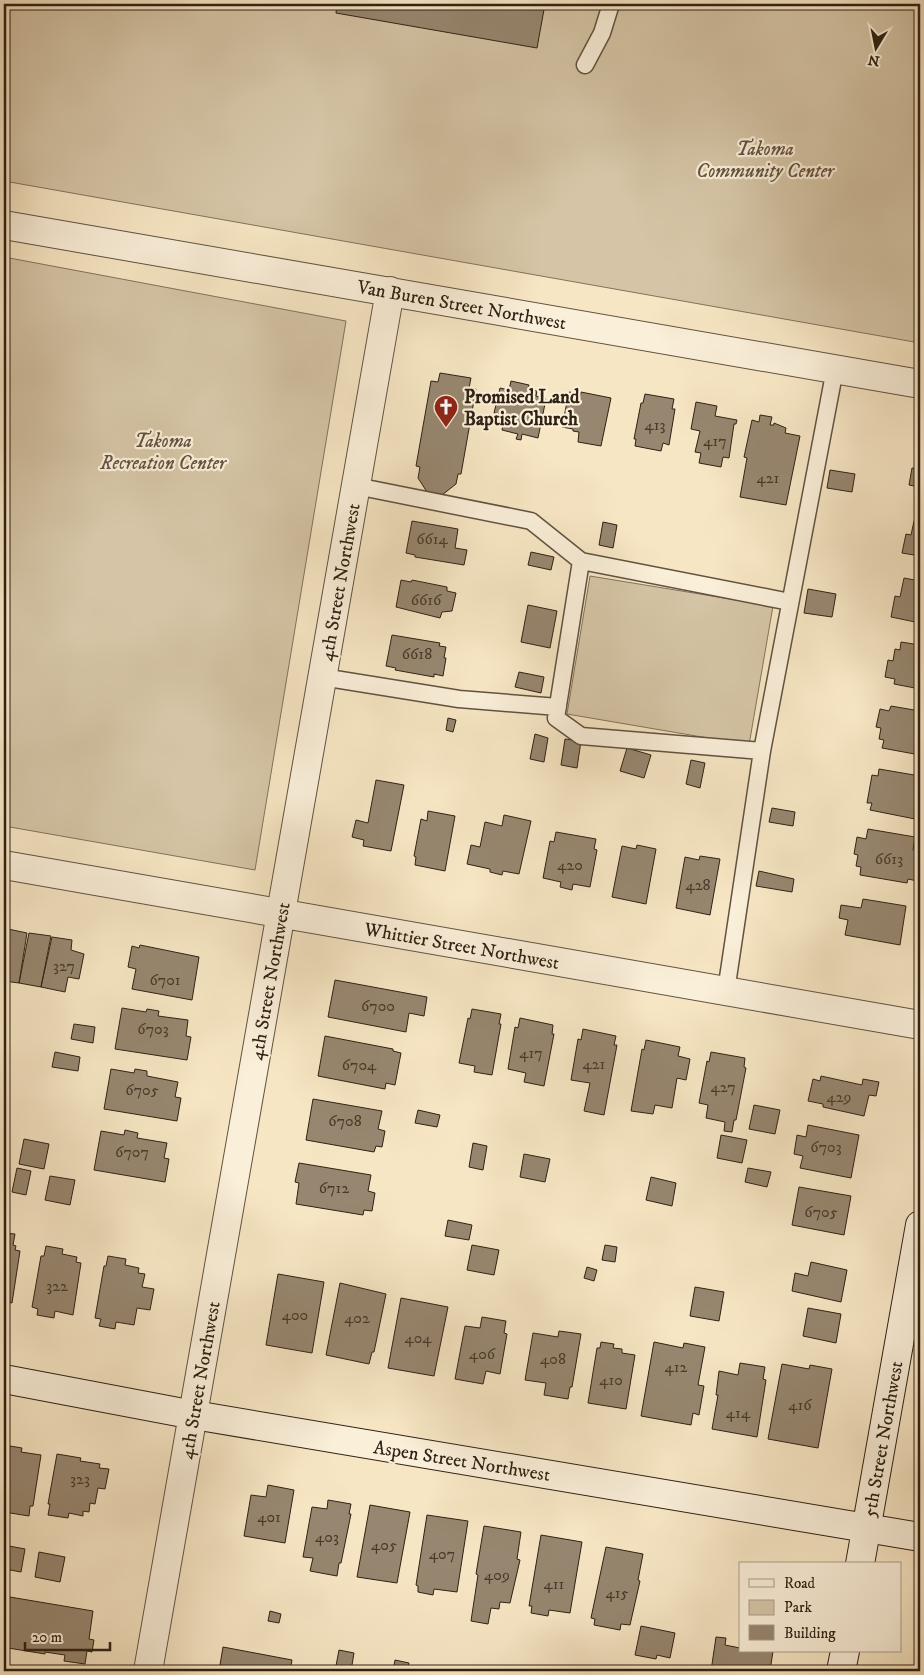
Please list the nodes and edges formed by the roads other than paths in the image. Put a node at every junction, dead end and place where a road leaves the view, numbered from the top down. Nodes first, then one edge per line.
1 (612, 4) edge
2 (585, 66) dead end
3 (4, 225) edge
4 (390, 291) junction
5 (835, 369) junction
6 (920, 384) edge
7 (356, 486) junction
8 (582, 561) junction
9 (790, 602) junction
10 (322, 677) junction
11 (558, 706) junction
12 (762, 751) junction
13 (4, 865) edge
14 (280, 914) junction
15 (726, 991) junction
16 (920, 1025) edge
17 (920, 1225) edge
18 (4, 1379) edge
19 (194, 1415) junction
20 (866, 1527) junction
21 (920, 1537) edge
22 (860, 1562) edge
23 (845, 1652) edge
24 (148, 1671) edge
25 (841, 1671) edge

1 - 2 lane
3 - 4 street, Van Buren Street Northwest
4 - 5 street, Van Buren Street Northwest
4 - 7 street, 4th Street Northwest
5 - 6 street, Van Buren Street Northwest
5 - 9 lane
7 - 8 lane
7 - 10 street, 4th Street Northwest
8 - 9 lane
8 - 11 lane
9 - 12 lane
10 - 11 lane
10 - 14 street, 4th Street Northwest
11 - 12 lane
12 - 15 lane
13 - 14 street, Whittier Street Northwest
14 - 15 street, Whittier Street Northwest
14 - 19 street, 4th Street Northwest
15 - 16 street, Whittier Street Northwest
17 - 20 street, 5th Street Northwest
18 - 19 street, Aspen Street Northwest
19 - 20 street, Aspen Street Northwest
19 - 24 street, 4th Street Northwest
20 - 21 street, Aspen Street Northwest
20 - 22 street, 5th Street Northwest
23 - 25 street

